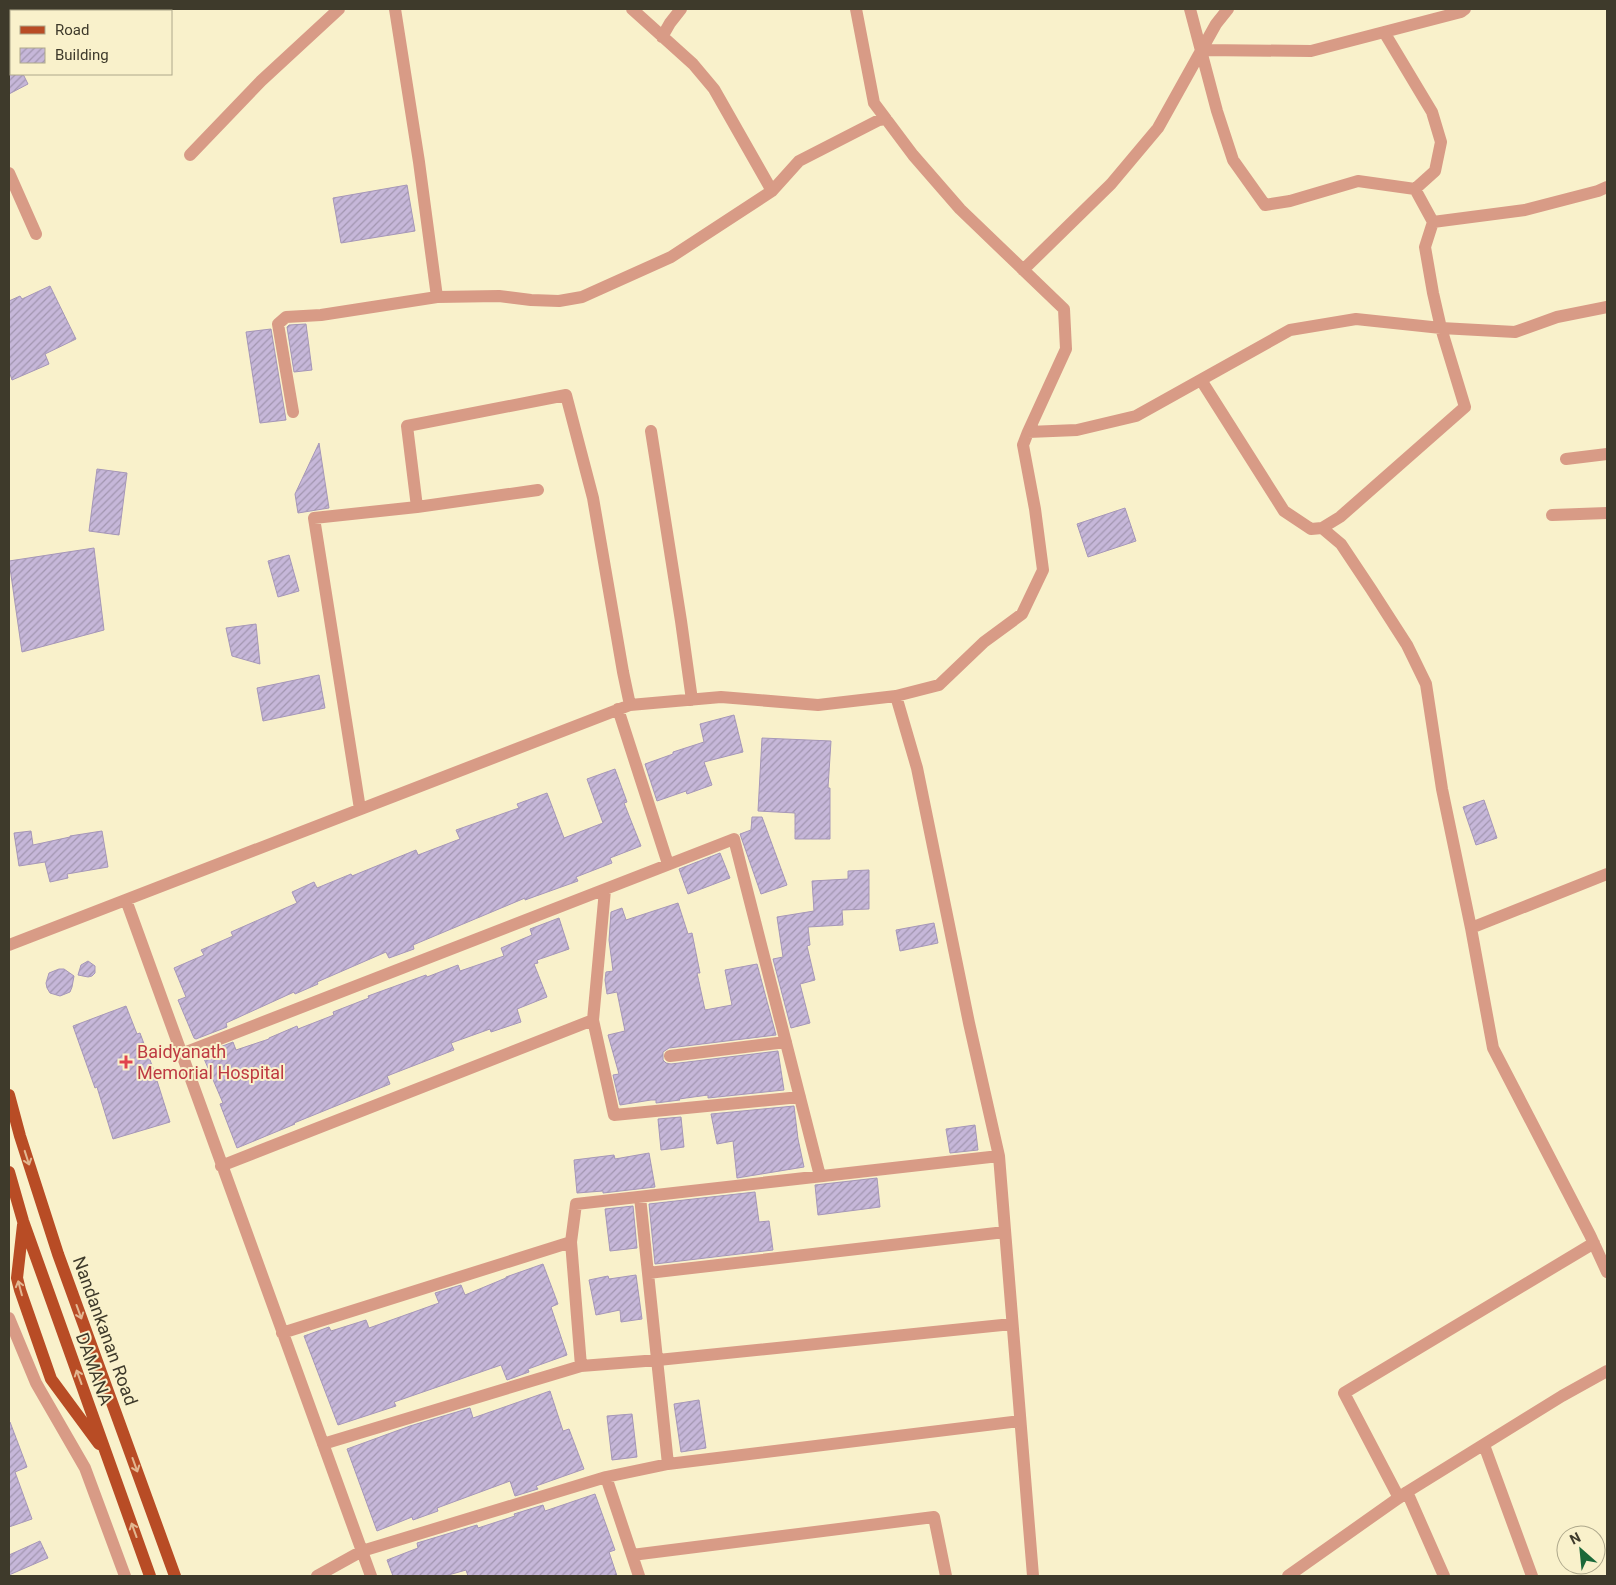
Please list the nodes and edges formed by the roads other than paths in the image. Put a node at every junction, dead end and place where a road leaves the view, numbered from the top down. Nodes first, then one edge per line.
1 (339, 9) edge
2 (395, 9) edge
3 (632, 9) edge
4 (681, 9) edge
5 (856, 9) edge
6 (1190, 9) edge
7 (1228, 9) edge
8 (1465, 9) edge
9 (1384, 32) junction
10 (662, 37) junction
11 (1202, 50) junction
12 (886, 119) junction
13 (190, 155) dead end
14 (9, 173) edge
15 (1607, 187) edge
16 (1415, 189) junction
17 (772, 191) junction
18 (1433, 222) junction
19 (36, 234) dead end
20 (1024, 270) junction
21 (437, 297) junction
22 (1607, 308) edge
23 (1441, 328) junction
24 (1201, 380) junction
25 (293, 412) dead end
26 (651, 431) dead end
27 (1028, 432) junction
28 (1607, 454) edge
29 (1566, 459) dead end
30 (538, 490) dead end
31 (417, 507) junction
32 (1607, 513) edge
33 (1552, 515) dead end
34 (1322, 528) junction
35 (896, 696) junction
36 (692, 700) junction
37 (624, 707) junction
38 (360, 809) junction
39 (668, 864) junction
40 (1607, 874) edge
41 (606, 890) junction
42 (126, 900) junction
43 (1471, 928) junction
44 (9, 945) edge
45 (593, 1020) junction
46 (786, 1042) junction
47 (181, 1054) junction
48 (670, 1056) dead end
49 (9, 1095) edge
50 (800, 1097) junction
51 (14, 1130) edge
52 (999, 1156) junction
53 (221, 1166) junction
54 (9, 1172) edge
55 (820, 1176) junction
56 (640, 1197) junction
57 (23, 1221) junction
58 (1005, 1232) junction
59 (571, 1242) junction
60 (1594, 1243) junction
61 (1607, 1272) edge
62 (648, 1273) junction
63 (9, 1318) edge
64 (1012, 1324) junction
65 (282, 1333) junction
66 (658, 1360) junction
67 (582, 1366) junction
68 (1607, 1371) edge
69 (1020, 1421) junction
70 (323, 1444) junction
71 (1484, 1445) junction
72 (106, 1454) junction
73 (668, 1464) junction
74 (606, 1477) junction
75 (1403, 1495) junction
76 (362, 1552) junction
77 (632, 1555) junction
78 (125, 1576) edge
79 (150, 1576) edge
80 (175, 1576) edge
81 (317, 1576) edge
82 (371, 1576) edge
83 (639, 1576) edge
84 (946, 1576) edge
85 (1033, 1576) edge
86 (1288, 1576) edge
87 (1444, 1576) edge
88 (1532, 1576) edge

1 - 13 street
2 - 21 street
3 - 10 street
4 - 10 street
5 - 12 street
6 - 11 street
7 - 11 street
8 - 9 street
9 - 11 street
9 - 16 street
10 - 17 street
11 - 16 street
11 - 20 street
12 - 17 street
12 - 20 street
14 - 19 street
15 - 18 street
16 - 18 street
17 - 21 street
18 - 23 street
20 - 27 street
21 - 25 street
22 - 23 street
23 - 24 street
23 - 34 street
24 - 27 street
24 - 34 street
26 - 36 street
27 - 35 street
28 - 29 street
30 - 31 street
31 - 37 street
31 - 38 street
32 - 33 street
34 - 43 street
35 - 36 street
35 - 52 street
36 - 37 street
37 - 38 street
37 - 39 street
38 - 42 street
39 - 41 street
39 - 46 street
40 - 43 street
41 - 45 street
41 - 47 street
42 - 44 street
42 - 47 street
43 - 60 street
45 - 50 street
45 - 53 street
46 - 48 street
46 - 50 street
47 - 53 street
49 - 51 main road, Nandankanan Road
50 - 55 street
51 -> 80 main road, Nandankanan Road
52 - 55 street
52 - 58 street
53 - 65 street
54 - 57 main road, DAMANA
55 - 56 street
56 - 59 street
56 - 62 street
72 -> 57 main road, DAMANA
72 -> 57 main road
58 - 62 street
58 - 64 street
59 - 65 street
59 - 67 street
60 - 61 street
60 - 75 street
62 - 66 street
63 - 78 street
64 - 66 street
64 - 69 street
65 - 70 street
66 - 67 street
66 - 73 street
67 - 70 street
68 - 71 street
69 - 73 street
69 - 85 street
70 - 76 street
71 - 75 street
71 - 88 street
79 -> 72 main road, DAMANA
73 - 74 street
74 - 76 street
74 - 77 street
75 - 86 street
75 - 87 street
76 - 81 street
76 - 82 street
77 - 83 street
77 - 84 street

